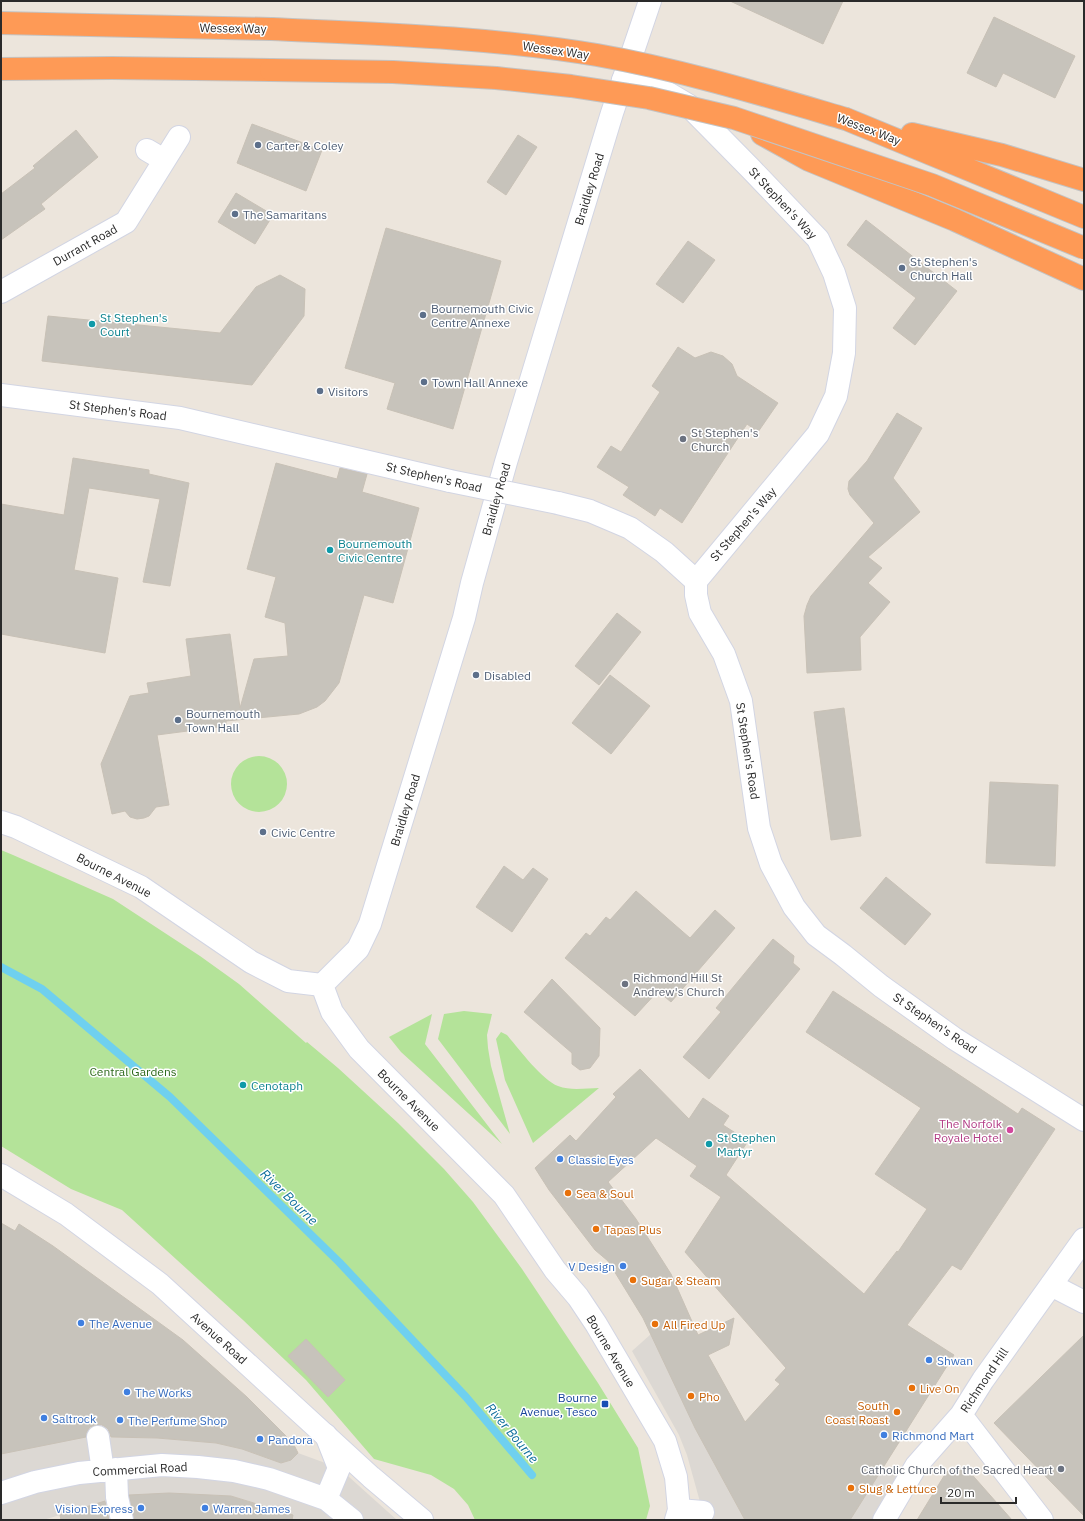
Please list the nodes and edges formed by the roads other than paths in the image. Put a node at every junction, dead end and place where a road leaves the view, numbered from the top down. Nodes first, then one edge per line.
1 (650, 1) edge
2 (1, 23) edge
3 (1, 69) edge
4 (623, 80) junction
5 (734, 118) junction
6 (846, 119) junction
7 (179, 137) dead end
8 (1084, 180) edge
9 (1084, 217) edge
10 (1084, 248) edge
11 (1084, 279) edge
12 (1, 292) edge
13 (1, 395) edge
14 (696, 581) junction
15 (1, 822) edge
16 (322, 985) junction
17 (1084, 1120) edge
18 (1, 1175) edge
19 (1084, 1238) edge
20 (1052, 1285) junction
21 (1084, 1302) edge
22 (961, 1415) junction
23 (326, 1435) junction
24 (98, 1437) dead end
25 (109, 1470) junction
26 (1, 1493) edge
27 (326, 1499) junction
28 (702, 1512) dead end
29 (678, 1515) edge
30 (122, 1520) edge
31 (352, 1520) edge
32 (422, 1520) edge
33 (884, 1520) edge
34 (1042, 1520) edge

1 - 4 street, Braidley Road
2 - 6 highway, Wessex Way, bridge
3 - 5 highway, bridge
4 - 14 street, St Stephen's Way
4 - 16 street, Braidley Road
5 - 10 highway, bridge
5 - 11 highway, bridge
6 - 8 highway
6 - 9 highway, Wessex Way
7 - 12 street, Durrant Road
13 - 14 street, St Stephen's Road, bridge
14 - 17 street, St Stephen's Road
15 - 16 street, Bourne Avenue
16 - 29 street, Bourne Avenue
18 - 23 street, Avenue Road
19 - 20 street, Richmond Hill
20 - 21 street
20 - 22 street, Richmond Hill
22 - 33 street, Richmond Hill
22 - 34 street
23 - 27 street
23 - 32 street, Avenue Road
24 - 25 street
25 - 26 street, Commercial Road
25 - 27 street, Commercial Road
25 - 30 street
27 - 31 street, Commercial Road
28 - 29 street

